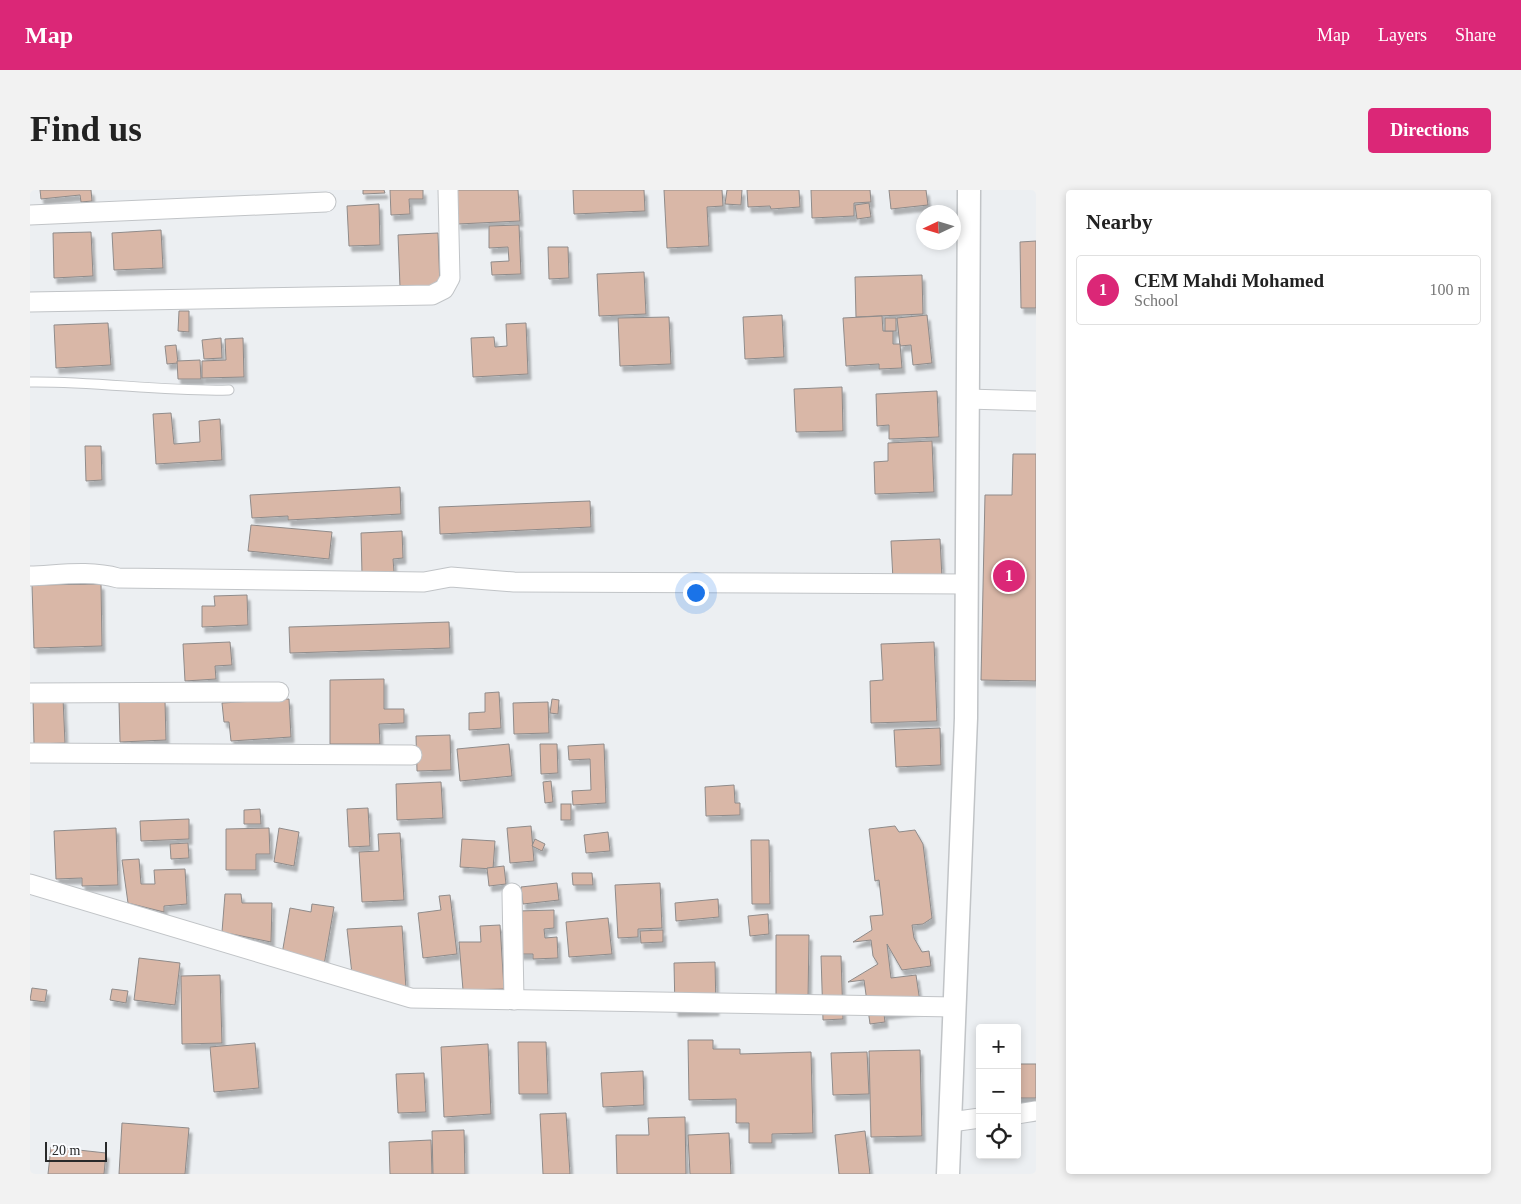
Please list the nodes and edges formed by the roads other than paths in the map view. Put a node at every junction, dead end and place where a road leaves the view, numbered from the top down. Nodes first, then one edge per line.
1 (448, 190) edge
2 (969, 190) edge
3 (326, 202) dead end
4 (30, 215) edge
5 (30, 302) edge
6 (30, 382) edge
7 (229, 390) dead end
8 (968, 399) junction
9 (1036, 401) edge
10 (30, 576) edge
11 (967, 584) junction
12 (279, 692) dead end
13 (30, 694) edge
14 (30, 753) edge
15 (412, 755) dead end
16 (30, 884) edge
17 (512, 893) dead end
18 (514, 1000) junction
19 (955, 1007) junction
20 (1036, 1111) edge
21 (1021, 1113) edge
22 (976, 1119) edge
23 (951, 1122) junction
24 (948, 1174) edge

1 - 5 street
2 - 8 street
3 - 4 street
6 - 7 lane
8 - 9 street
8 - 11 street
10 - 11 street
11 - 19 street
12 - 13 street
14 - 15 street
16 - 18 street
17 - 18 street
18 - 19 street
19 - 23 street
20 - 21 street
22 - 23 street
23 - 24 street

